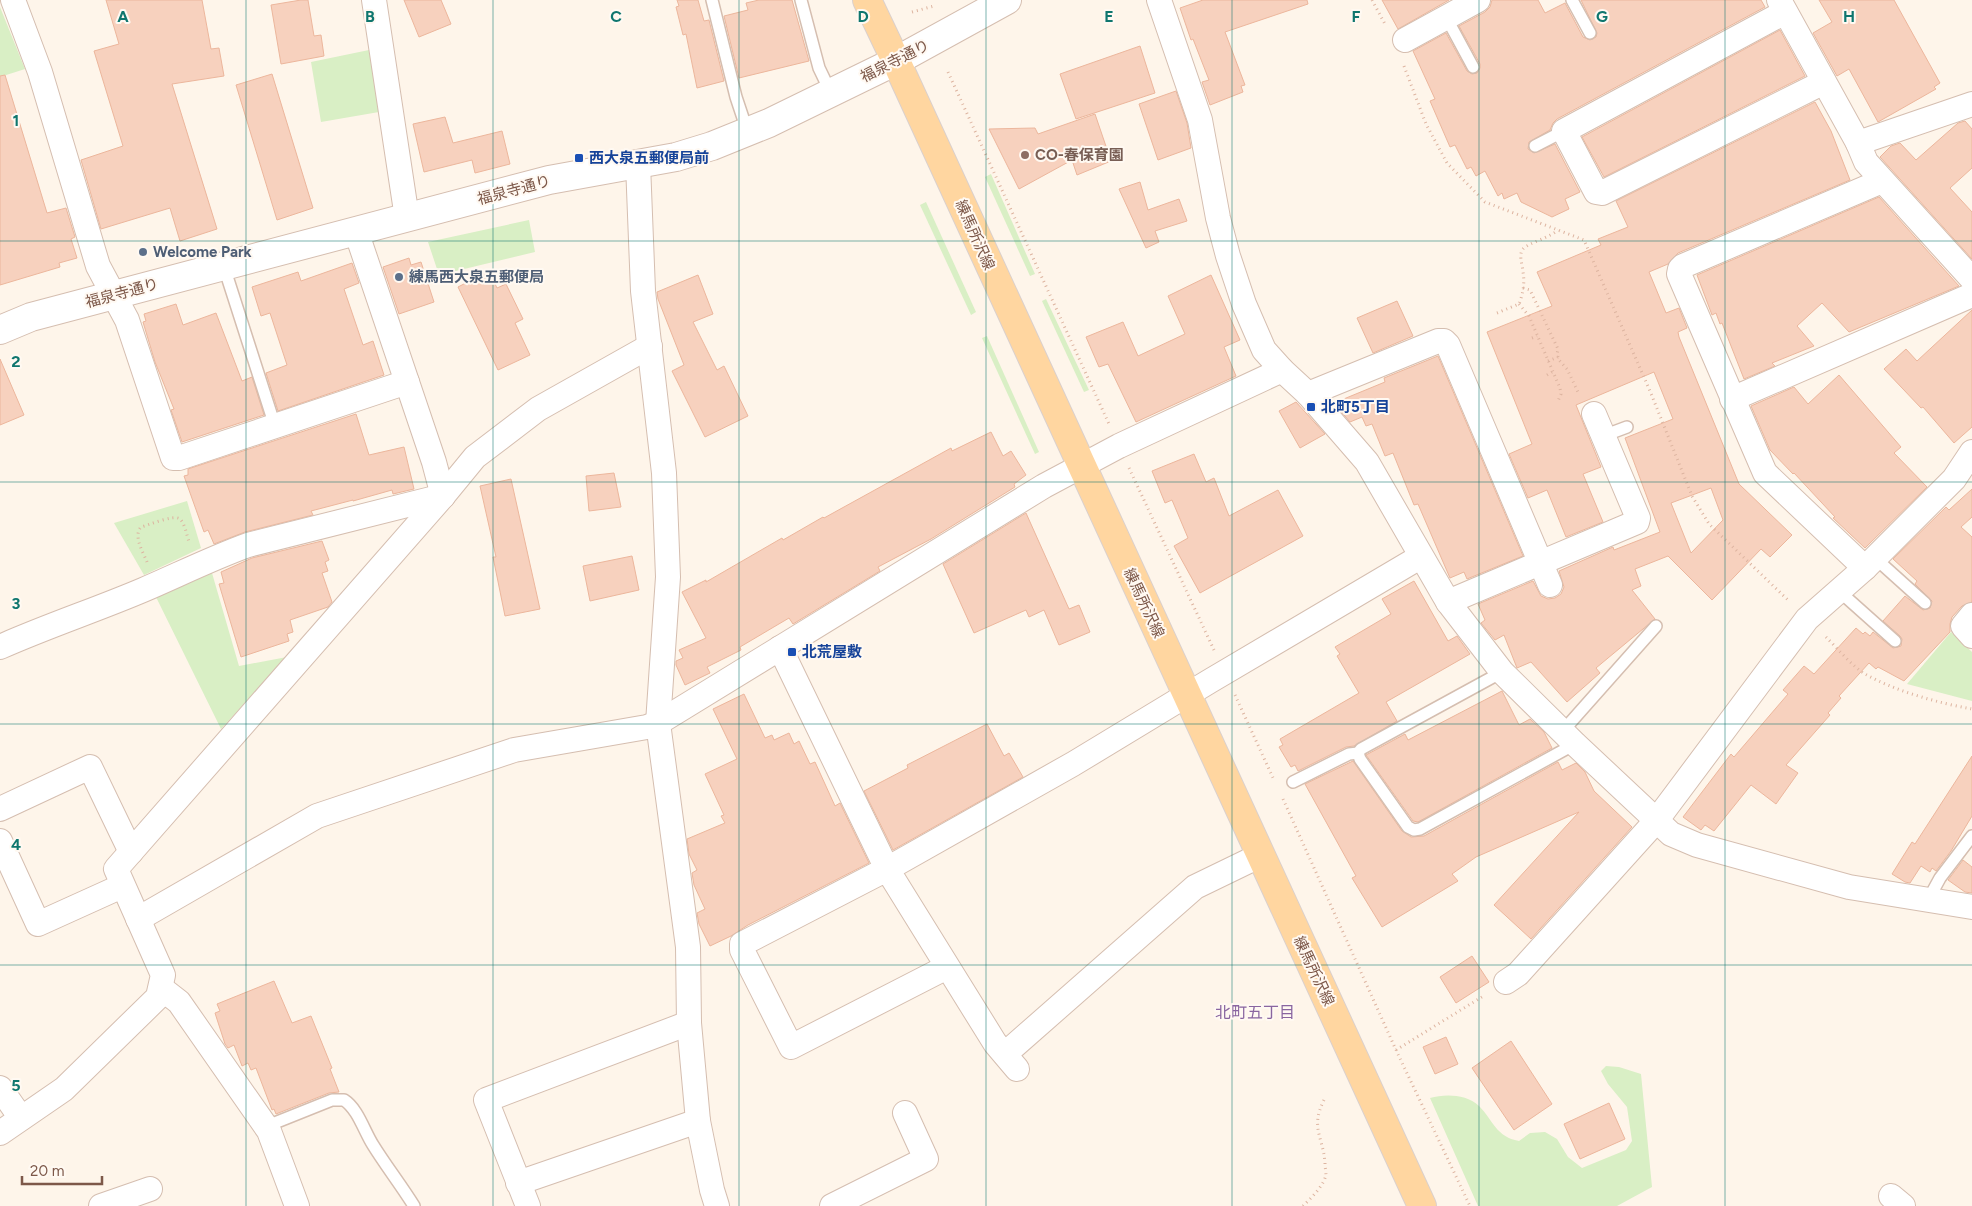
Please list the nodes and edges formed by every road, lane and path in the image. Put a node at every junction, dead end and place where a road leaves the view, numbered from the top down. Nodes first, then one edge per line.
1 (13, 0) edge
2 (374, 0) edge
3 (712, 0) edge
4 (801, 0) edge
5 (867, 0) edge
6 (1007, 0) edge
7 (1159, 0) edge
8 (1372, 0) edge
9 (1478, 0) edge
10 (1572, 0) edge
11 (939, 4) dead end
12 (1782, 6) edge
13 (912, 12) dead end
14 (1446, 18) junction
15 (1590, 33) dead end
16 (1398, 44) junction
17 (896, 61) junction
18 (1473, 67) dead end
19 (948, 72) dead end
20 (1824, 82) junction
21 (831, 93) junction
22 (1972, 104) edge
23 (1564, 131) junction
24 (748, 133) junction
25 (1858, 143) junction
26 (1535, 146) dead end
27 (638, 164) junction
28 (1882, 181) junction
29 (407, 218) junction
30 (1558, 230) junction
31 (356, 231) junction
32 (224, 267) junction
33 (1972, 279) edge
34 (1523, 288) junction
35 (114, 295) junction
36 (1972, 295) edge
37 (1519, 304) junction
38 (1497, 313) dead end
39 (0, 330) edge
40 (1537, 336) junction
41 (1532, 338) dead end
42 (650, 346) junction
43 (1558, 358) junction
44 (1548, 361) junction
45 (1282, 370) junction
46 (1552, 372) junction
47 (1547, 375) dead end
48 (407, 382) junction
49 (1308, 394) junction
50 (1732, 399) junction
51 (1558, 401) dead end
52 (1594, 414) joint
53 (275, 426) junction
54 (1627, 427) dead end
55 (1603, 436) junction
56 (1119, 446) junction
57 (1972, 452) edge
58 (1081, 465) junction
59 (443, 496) junction
60 (1420, 557) junction
61 (1540, 563) junction
62 (1870, 563) junction
63 (197, 566) junction
64 (155, 584) junction
65 (1550, 585) dead end
66 (1839, 591) junction
67 (1448, 602) junction
68 (1925, 603) dead end
69 (1972, 615) edge
70 (1807, 619) junction
71 (1656, 626) dead end
72 (1972, 636) edge
73 (1896, 641) dead end
74 (0, 647) edge
75 (780, 648) junction
76 (1502, 672) junction
77 (1225, 673) junction
78 (1187, 695) junction
79 (1972, 709) edge
80 (658, 723) junction
81 (1569, 738) junction
82 (1358, 753) junction
83 (1293, 782) dead end
84 (1278, 789) dead end
85 (1282, 798) dead end
86 (0, 809) edge
87 (1656, 821) junction
88 (1972, 836) edge
89 (0, 841) edge
90 (131, 852) junction
91 (1260, 855) junction
92 (887, 868) junction
93 (122, 886) junction
94 (1928, 900) junction
95 (1972, 907) edge
96 (138, 919) junction
97 (947, 968) junction
98 (1506, 982) joint
99 (161, 988) junction
100 (689, 1023) junction
101 (1396, 1050) junction
102 (0, 1088) edge
103 (1324, 1100) dead end
104 (905, 1113) dead end
105 (21, 1118) junction
106 (698, 1121) junction
107 (267, 1126) junction
108 (0, 1133) edge
109 (518, 1183) junction
110 (150, 1190) dead end
111 (837, 1205) edge
112 (101, 1206) edge
113 (297, 1206) edge
114 (414, 1206) edge
115 (528, 1206) edge
116 (717, 1206) edge
117 (1303, 1206) edge
118 (1422, 1206) edge
119 (1470, 1206) edge

1 - 35 street
2 - 29 street
3 - 24 lane
4 - 21 lane
5 - 17 main road, 練馬所沢線
6 - 17 street, 福泉寺通り
7 - 45 street
8 - 16 path
9 - 14 street
10 - 15 lane
11 - 13 path
12 - 20 street
12 - 23 street
14 - 16 street
14 - 18 lane
16 - 30 path
17 - 21 street, 福泉寺通り
17 - 58 main road, 練馬所沢線
19 - 56 path
20 - 23 street
20 - 25 street
21 - 24 street, 福泉寺通り
22 - 25 street
23 - 26 lane
24 - 27 street, 福泉寺通り
25 - 28 street
27 - 29 street, 福泉寺通り
27 - 42 street
28 - 33 street
28 - 50 street
29 - 31 street, 福泉寺通り
30 - 34 path
30 - 70 path
31 - 32 street, 福泉寺通り
31 - 48 street
32 - 35 street, 福泉寺通り
32 - 53 lane
34 - 37 path
34 - 43 path
35 - 39 street, 福泉寺通り
35 - 53 street
36 - 50 street
37 - 38 path
37 - 40 path
40 - 41 path
40 - 44 path
42 - 59 street
42 - 80 street
43 - 44 path
43 - 52 path
44 - 46 path
45 - 49 street
45 - 56 street
46 - 47 path
46 - 51 path
48 - 53 street
48 - 59 street
49 - 60 street
49 - 61 street
50 - 62 street
52 - 55 street
54 - 55 lane
55 - 61 street
56 - 58 street
56 - 77 path
57 - 62 street
58 - 75 street
58 - 78 main road, 練馬所沢線
59 - 63 street
59 - 90 street
60 - 67 street
60 - 77 street
61 - 65 street
61 - 67 street
62 - 66 street
62 - 68 lane
63 - 64 street
63 - 64 path
64 - 74 street
66 - 70 street
66 - 73 lane
67 - 76 street
69 - 72 street
70 - 79 path
70 - 87 street
71 - 81 lane
75 - 80 street
75 - 92 street
76 - 81 street
76 - 82 lane
77 - 78 street
77 - 84 path
78 - 91 main road, 練馬所沢線
78 - 92 street
80 - 96 street
80 - 100 street
81 - 82 lane
81 - 87 street
82 - 83 lane
85 - 101 path
86 - 90 street
87 - 94 street
87 - 98 street
88 - 94 lane
89 - 93 street
90 - 93 street
91 - 97 street
91 - 118 main road, 練馬所沢線
92 - 97 street
92 - 97 street
93 - 96 street
94 - 95 street
96 - 99 street
98 - 101 path
99 - 105 street
99 - 107 street
100 - 106 street
100 - 109 street
101 - 119 path
102 - 105 street
103 - 117 path
104 - 111 street
105 - 108 street
106 - 109 street
106 - 116 street
107 - 113 street
107 - 114 lane
109 - 115 street
110 - 112 street

